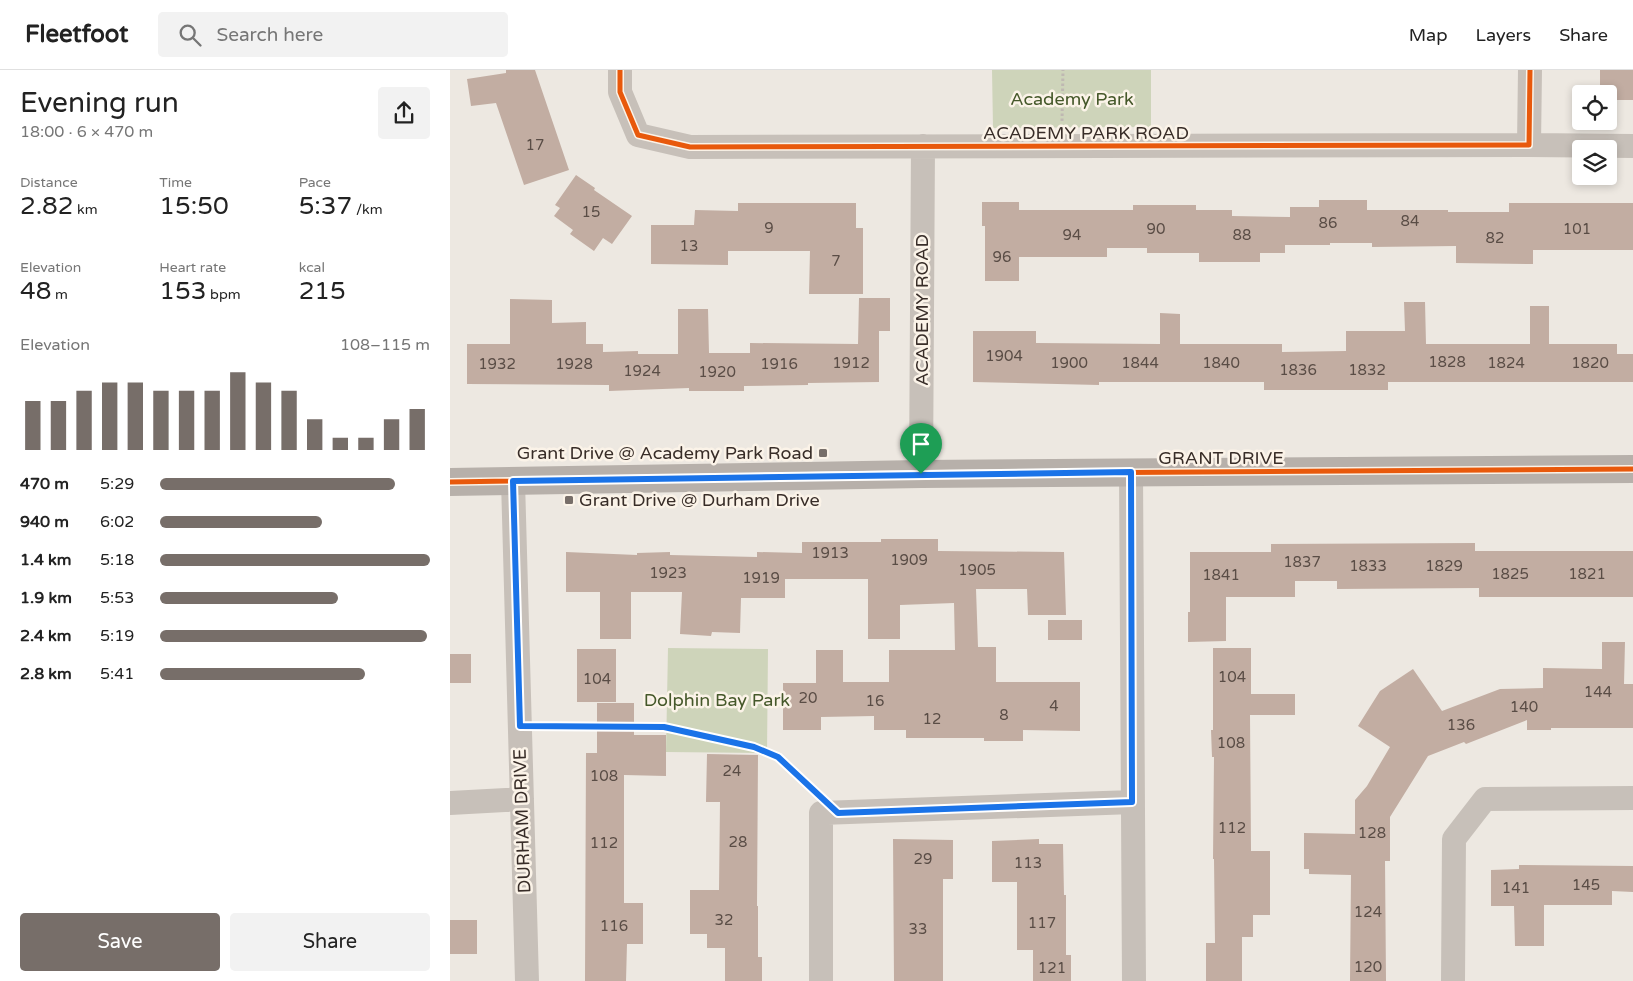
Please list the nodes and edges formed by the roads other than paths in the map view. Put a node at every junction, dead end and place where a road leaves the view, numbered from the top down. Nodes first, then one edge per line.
1 (620, 70) edge
2 (1530, 70) edge
3 (1529, 145) junction
4 (922, 146) junction
5 (1633, 146) edge
6 (1633, 468) edge
7 (1131, 472) junction
8 (921, 474) junction
9 (513, 481) junction
10 (450, 482) edge
11 (1633, 798) edge
12 (522, 799) junction
13 (1132, 802) junction
14 (450, 803) edge
15 (527, 981) edge
16 (820, 981) edge
17 (1134, 981) edge
18 (1453, 981) edge

1 - 4 street, ACADEMY PARK ROAD
2 - 3 street
3 - 4 street, ACADEMY PARK ROAD
3 - 5 street, ACADEMY PARK ROAD
4 - 8 street, ACADEMY ROAD
6 - 7 street, GRANT DRIVE
7 - 8 street, GRANT DRIVE
7 - 13 street
8 - 9 street, GRANT DRIVE
9 - 10 street, GRANT DRIVE
9 - 12 street, DURHAM DRIVE
11 - 18 street
12 - 14 street
12 - 15 street, DURHAM DRIVE
13 - 16 street
13 - 17 street

